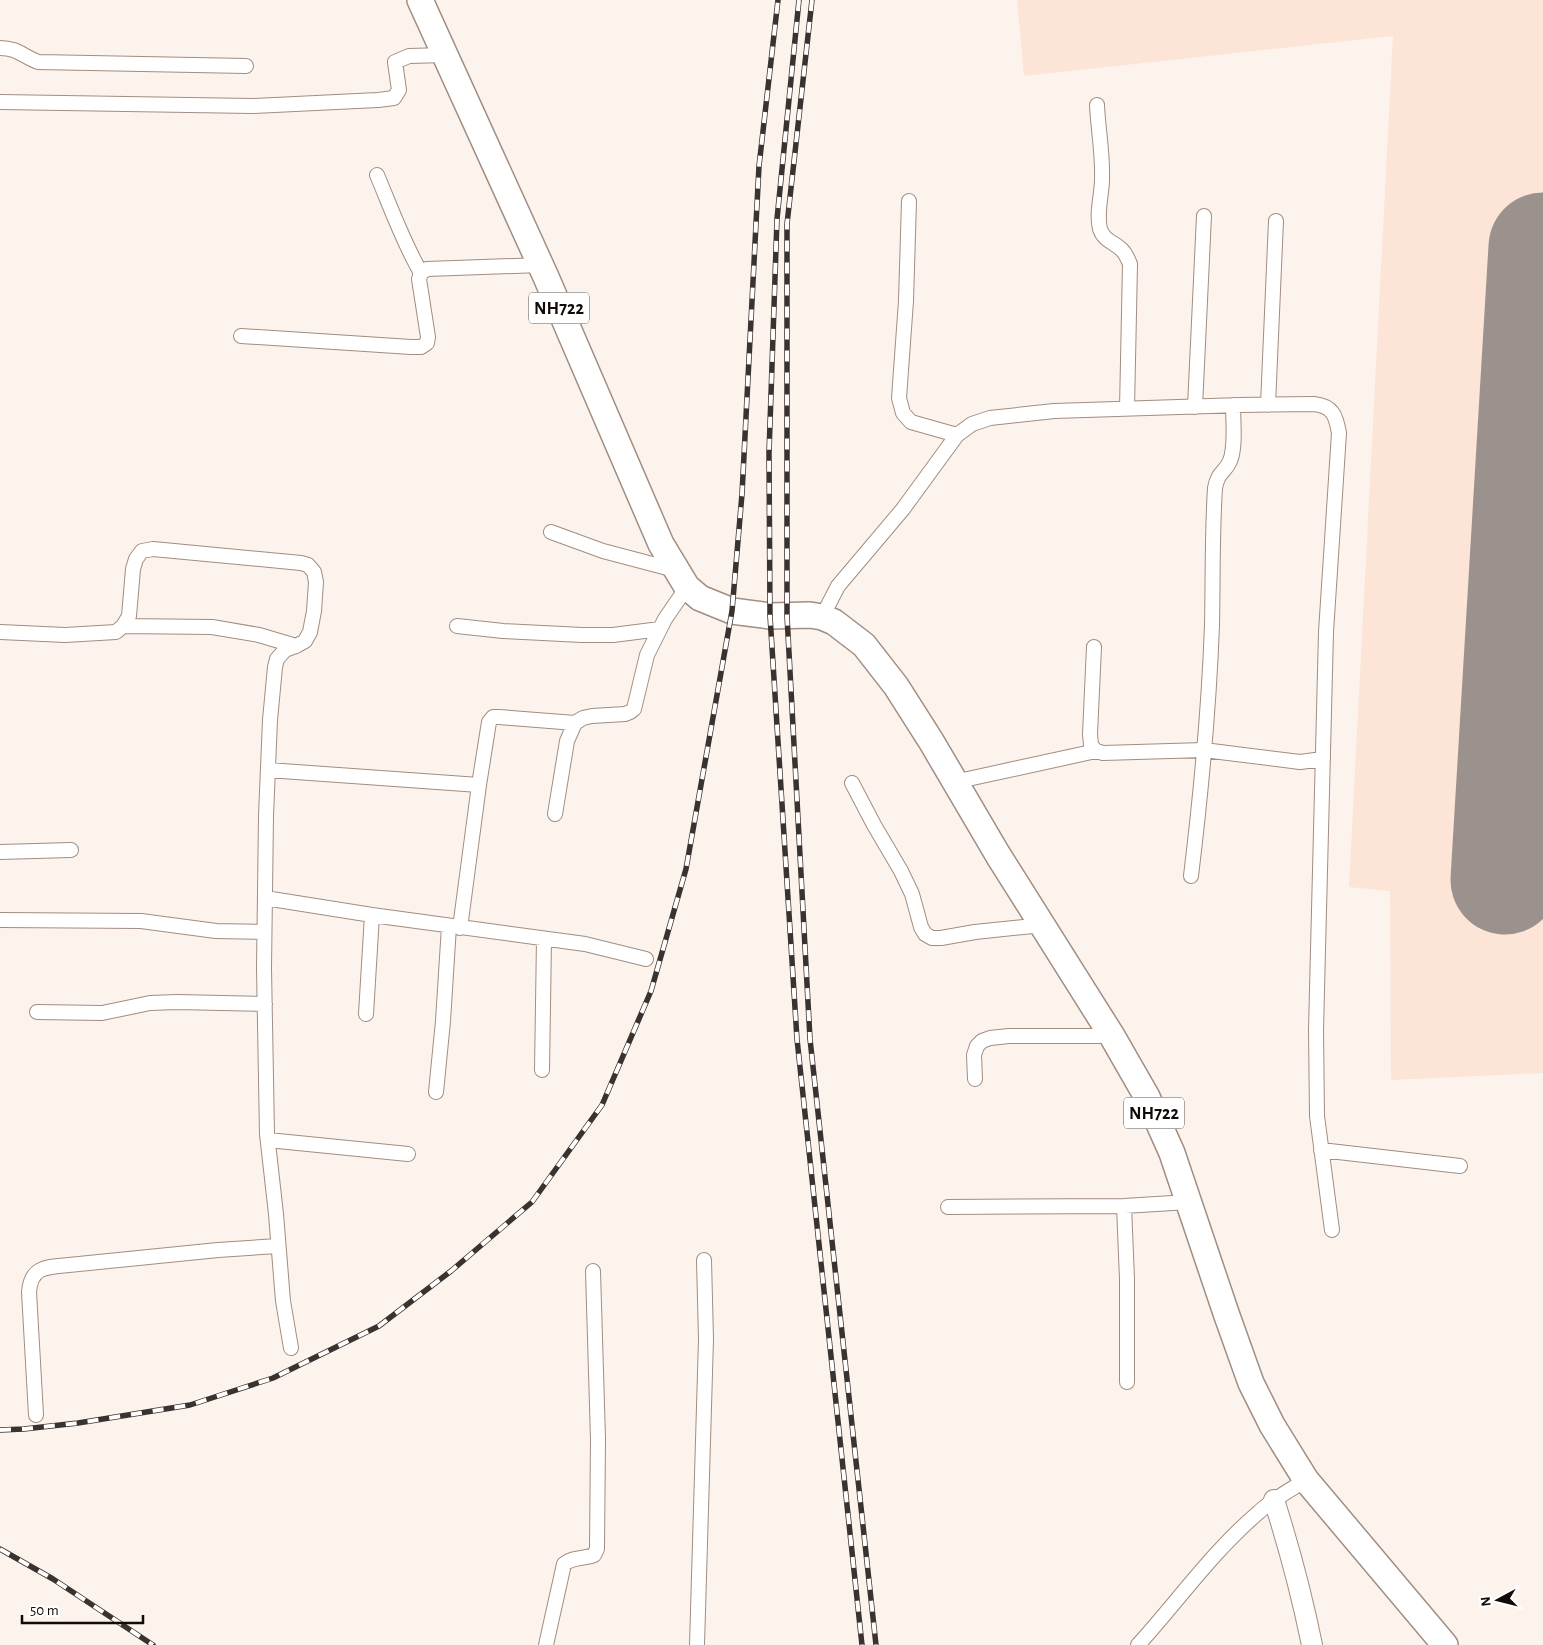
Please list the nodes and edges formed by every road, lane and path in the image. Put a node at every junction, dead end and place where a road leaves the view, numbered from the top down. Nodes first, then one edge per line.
1 (420, 0) edge
2 (0, 48) edge
3 (445, 55) junction
4 (246, 66) dead end
5 (0, 102) edge
6 (1097, 105) dead end
7 (377, 175) dead end
8 (909, 201) dead end
9 (1204, 216) dead end
10 (1276, 221) dead end
11 (541, 265) junction
12 (421, 273) junction
13 (241, 336) dead end
14 (1233, 405) junction
15 (1268, 405) junction
16 (1195, 406) junction
17 (1127, 409) junction
18 (957, 435) junction
19 (551, 532) dead end
20 (681, 578) junction
21 (822, 617) junction
22 (124, 626) junction
23 (457, 626) dead end
24 (660, 628) junction
25 (0, 632) edge
26 (296, 646) junction
27 (1094, 647) dead end
28 (575, 723) junction
29 (1204, 750) junction
30 (1096, 751) junction
31 (1323, 759) junction
32 (268, 770) junction
33 (954, 782) junction
34 (852, 783) dead end
35 (479, 785) junction
36 (555, 814) dead end
37 (70, 850) dead end
38 (0, 852) edge
39 (1191, 876) dead end
40 (265, 898) junction
41 (372, 915) junction
42 (0, 920) edge
43 (1043, 925) junction
44 (454, 927) junction
45 (264, 932) junction
46 (544, 939) junction
47 (646, 959) dead end
48 (265, 1004) junction
49 (37, 1012) dead end
50 (366, 1014) dead end
51 (1112, 1036) junction
52 (542, 1070) dead end
53 (975, 1079) dead end
54 (436, 1092) dead end
55 (268, 1140) junction
56 (1321, 1150) junction
57 (408, 1154) dead end
58 (1460, 1166) dead end
59 (1189, 1202) junction
60 (1124, 1206) junction
61 (948, 1207) dead end
62 (1332, 1230) dead end
63 (278, 1246) junction
64 (704, 1260) dead end
65 (593, 1271) dead end
66 (291, 1348) dead end
67 (1126, 1382) dead end
68 (36, 1415) dead end
69 (1306, 1480) junction
70 (1274, 1500) junction
71 (546, 1645) edge
72 (697, 1645) edge
73 (1138, 1645) edge
74 (1312, 1645) edge
75 (1445, 1645) edge

1 - 3 highway, NH722
2 - 4 street
3 - 5 street
3 - 11 highway, NH722
6 - 17 street
7 - 12 street
8 - 18 street
9 - 16 street
10 - 15 street
11 - 12 street
11 - 20 highway, NH722
12 - 13 street
14 - 15 street
14 - 16 street
14 - 29 street
15 - 31 street
16 - 17 street
17 - 18 street
18 - 21 street
19 - 20 street
20 - 21 highway, NH722
20 - 24 street
21 - 33 highway, NH722
22 - 25 street
22 - 26 street
22 - 26 street
23 - 24 street
24 - 28 street
26 - 32 street
27 - 30 street
28 - 35 street
28 - 36 street
29 - 30 street
29 - 31 street
29 - 39 street
30 - 33 street
31 - 56 street
32 - 35 street
32 - 40 street
33 - 43 highway, NH722
34 - 43 street
35 - 44 street
37 - 38 street
40 - 41 street
40 - 45 street
41 - 44 street
41 - 50 street
42 - 45 street
43 - 51 highway, NH722
44 - 46 street
44 - 54 street
45 - 48 street
46 - 47 street
46 - 52 street
48 - 49 street
48 - 55 street
51 - 53 street
51 - 59 highway, NH722
55 - 57 street
55 - 63 street
56 - 58 street
56 - 62 street
59 - 60 street
59 - 69 highway, NH722
60 - 61 street
60 - 67 street
63 - 66 street
63 - 68 street
64 - 72 street
65 - 71 street
69 - 70 street
69 - 75 highway, NH722
70 - 73 street
70 - 74 street

